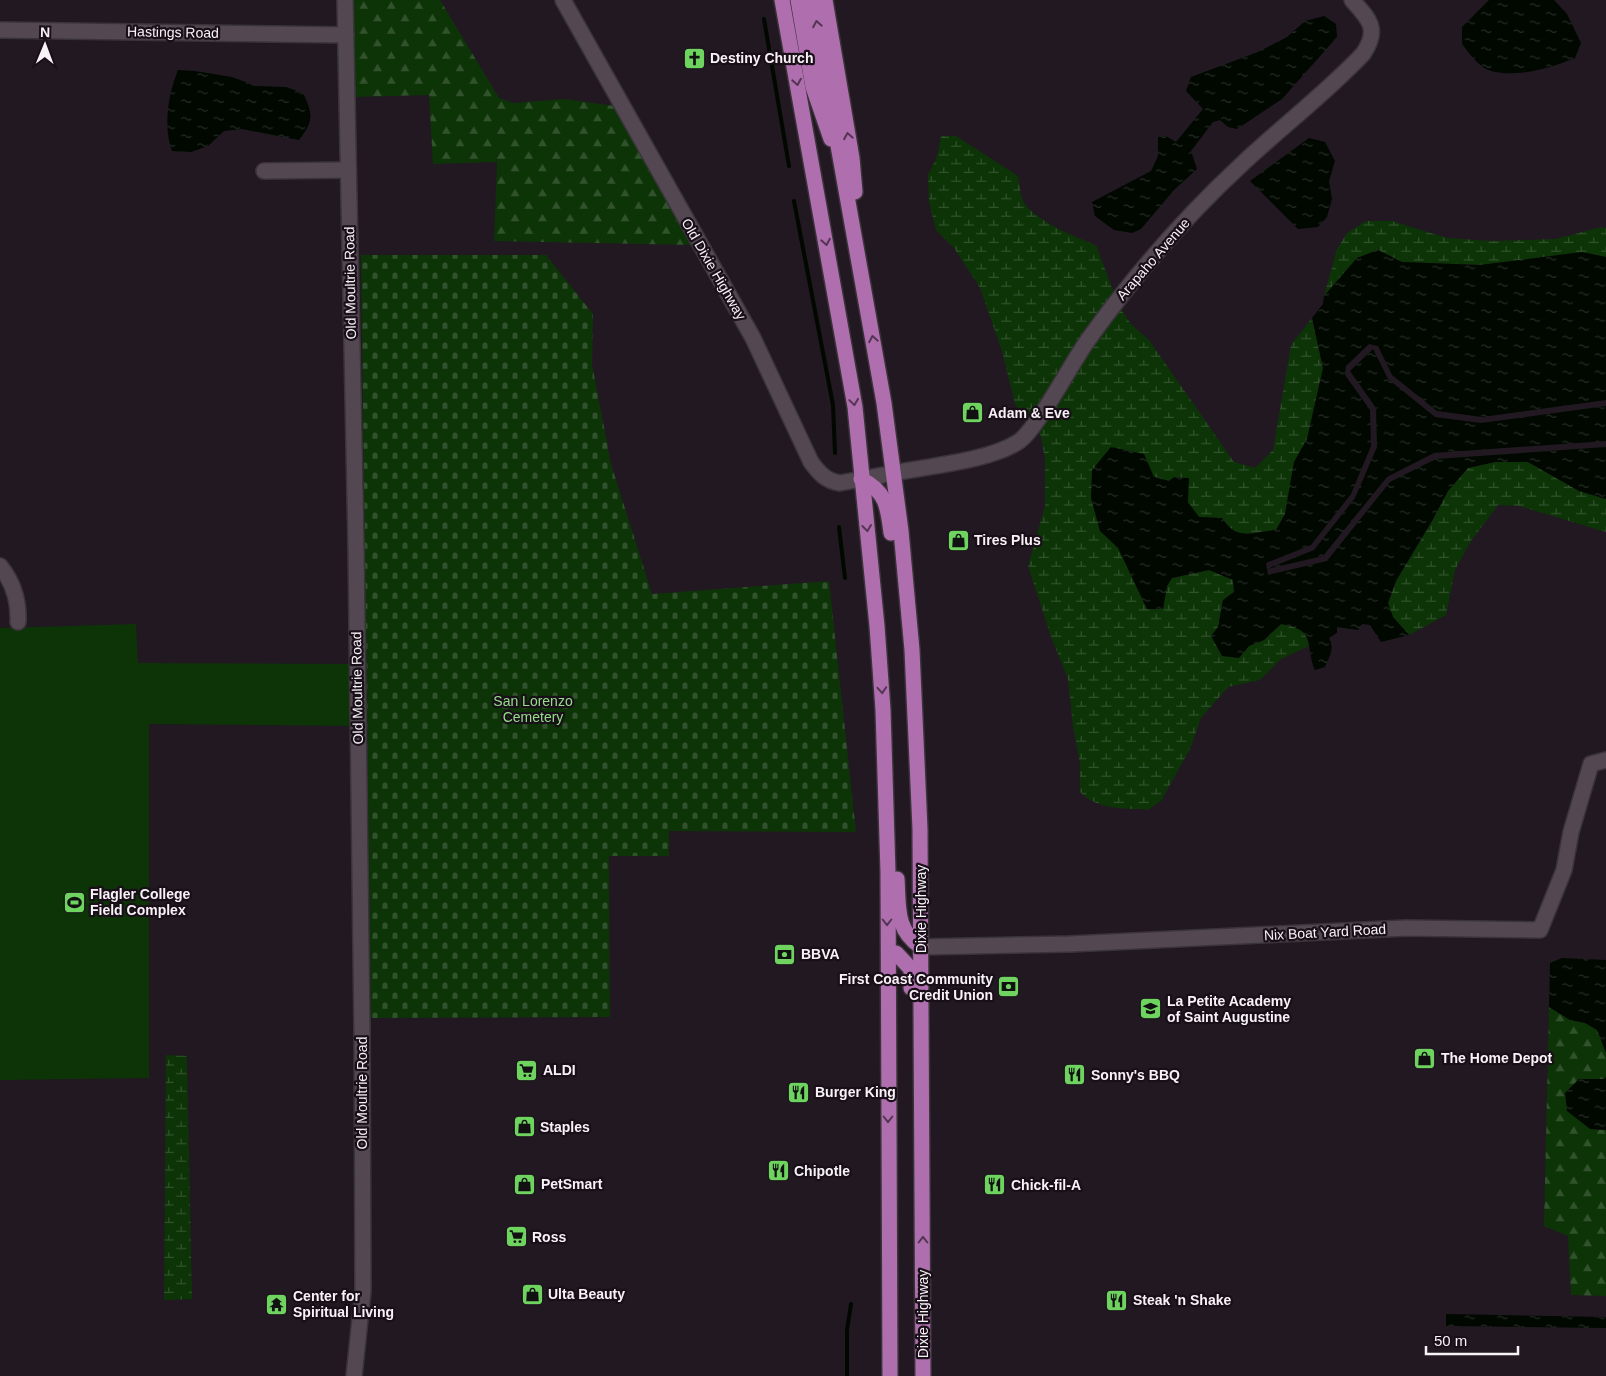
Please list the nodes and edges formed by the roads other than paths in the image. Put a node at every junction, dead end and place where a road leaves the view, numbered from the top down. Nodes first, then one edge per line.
1 (345, 0) edge
2 (563, 0) edge
3 (782, 0) edge
4 (798, 0) edge
5 (812, 0) edge
6 (825, 0) edge
7 (1352, 0) edge
8 (0, 30) edge
9 (346, 35) junction
10 (841, 161) junction
11 (348, 170) junction
12 (264, 171) dead end
13 (852, 219) junction
14 (894, 474) junction
15 (861, 480) junction
16 (0, 566) edge
17 (18, 622) dead end
18 (885, 752) junction
19 (1606, 760) edge
20 (920, 865) junction
21 (921, 947) junction
22 (896, 954) junction
23 (888, 982) junction
24 (923, 1197) junction
25 (354, 1376) edge
26 (890, 1376) edge
27 (923, 1376) edge

1 - 9 street, Old Moultrie Road
2 - 15 street, Old Dixie Highway
3 -> 15 main road
4 - 10 main road
10 -> 5 main road
13 -> 6 main road
7 - 14 street, Arapaho Avenue
8 - 9 street, Hastings Road
9 - 11 street, Old Moultrie Road
10 - 13 main road
11 - 12 street
11 - 25 street, Old Moultrie Road
14 -> 13 main road, Dixie Highway
14 - 15 street, Old Dixie Highway
14 - 20 main road, Dixie Highway
15 -> 18 main road
15 - 20 main road
16 - 17 street
18 - 21 main road
18 -> 23 main road
19 - 21 street, Nix Boat Yard Road
20 - 21 main road, Dixie Highway
21 - 22 main road
21 - 24 main road, Dixie Highway
22 - 23 main road
22 - 24 main road
23 -> 26 main road
27 -> 24 main road, Dixie Highway

